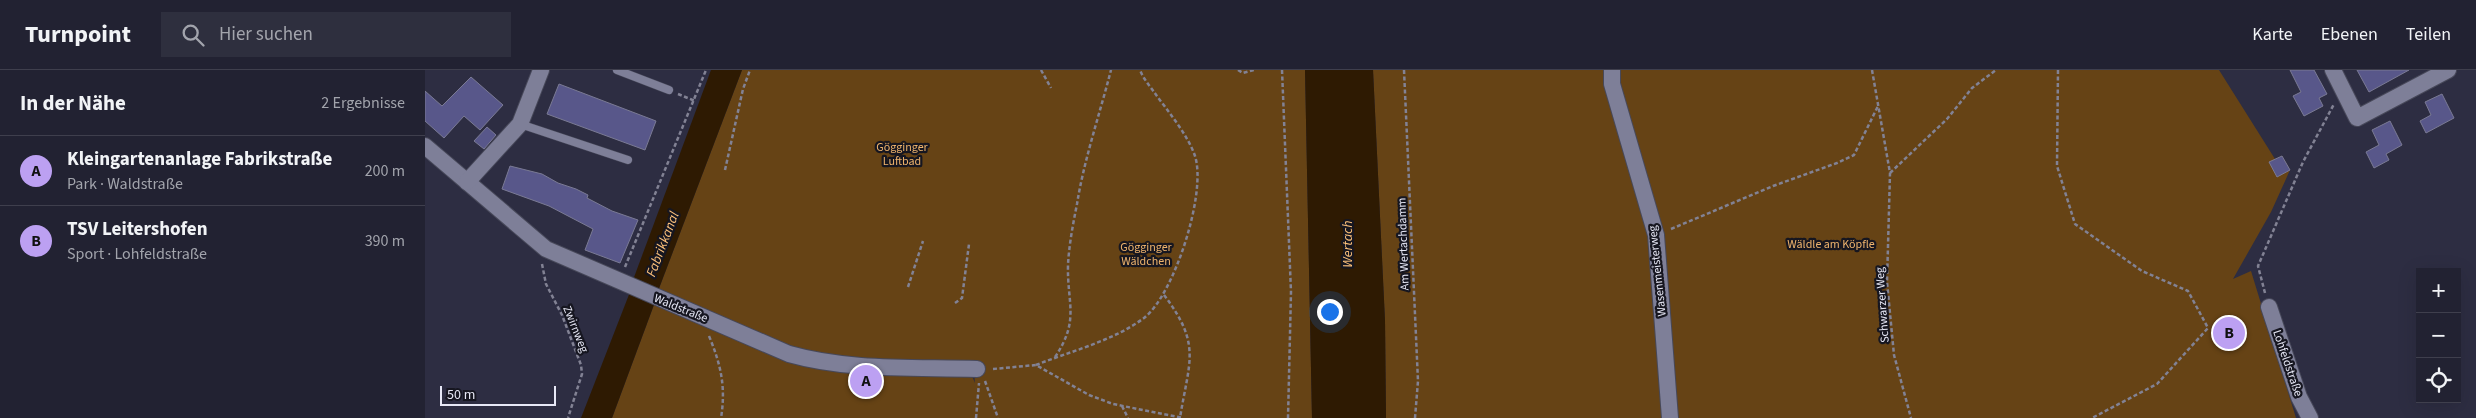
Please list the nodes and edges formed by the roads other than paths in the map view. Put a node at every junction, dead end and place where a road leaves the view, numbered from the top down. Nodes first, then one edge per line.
1 (541, 70) edge
2 (617, 70) edge
3 (1612, 70) edge
4 (2333, 70) edge
5 (2448, 70) edge
6 (669, 90) road end
7 (520, 124) junction
8 (425, 146) edge
9 (628, 160) dead end
10 (467, 182) junction
11 (2269, 307) road end
12 (977, 370) road end
13 (1670, 418) edge
14 (2310, 418) edge

1 - 7 street
2 - 6 lane
3 - 13 street, Wasenmeisterweg
4 - 5 street
7 - 9 lane
7 - 10 street
8 - 10 street, Waldstraße
10 - 12 street, Waldstraße
11 - 14 street, Lohfeldstraße

